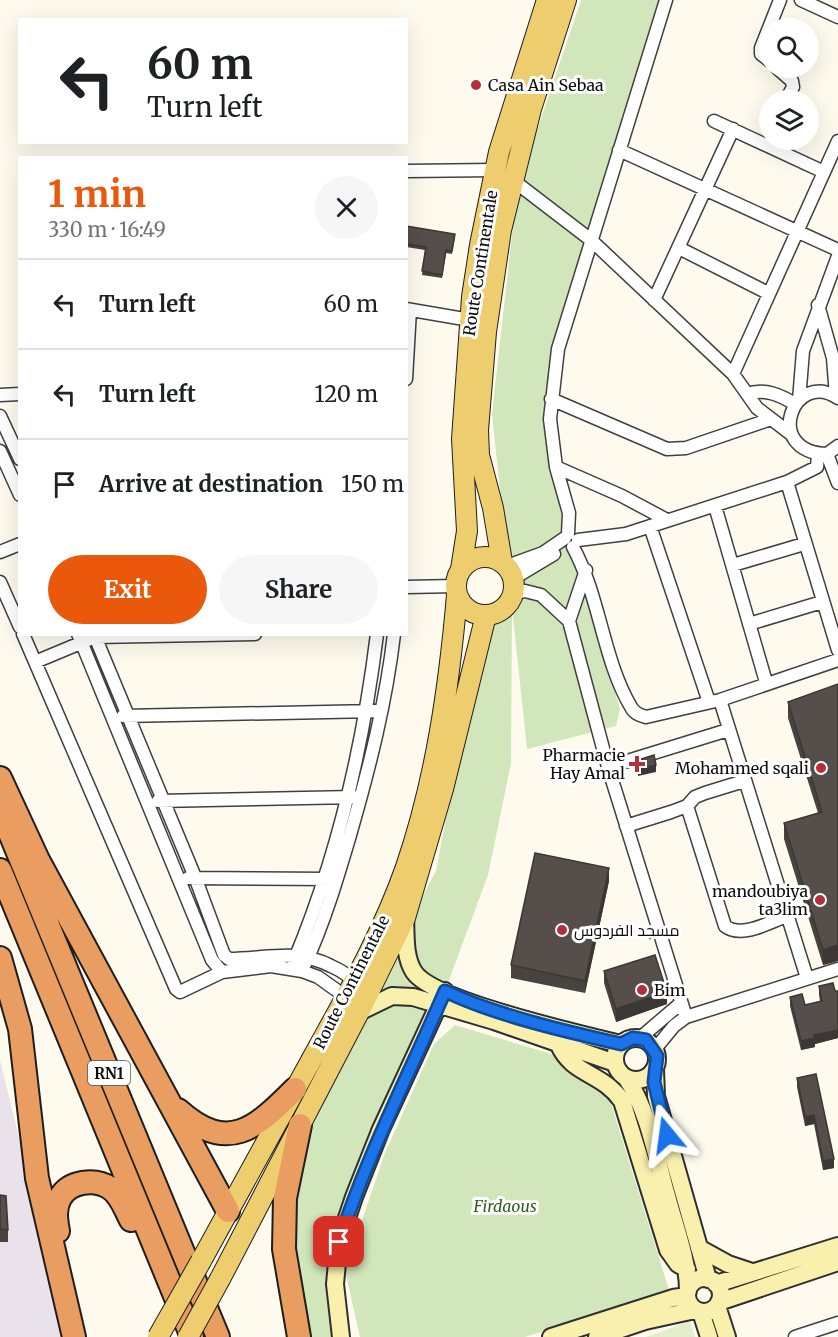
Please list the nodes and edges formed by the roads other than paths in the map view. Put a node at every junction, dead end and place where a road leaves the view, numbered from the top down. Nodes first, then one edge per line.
1 (547, 0) edge
2 (566, 0) edge
3 (666, 0) edge
4 (780, 0) edge
5 (801, 0) edge
6 (838, 17) edge
7 (773, 18) edge
8 (714, 121) dead end
9 (733, 129) junction
10 (759, 137) edge
11 (838, 141) edge
12 (619, 150) junction
13 (786, 150) edge
14 (408, 171) edge
15 (495, 171) junction
16 (824, 172) junction
17 (514, 181) junction
18 (706, 191) junction
19 (797, 232) junction
20 (591, 240) junction
21 (679, 248) junction
22 (838, 250) edge
23 (838, 256) edge
24 (768, 293) junction
25 (654, 300) junction
26 (818, 305) junction
27 (408, 310) edge
28 (470, 320) junction
29 (733, 374) junction
30 (18, 394) edge
31 (747, 394) junction
32 (0, 396) edge
33 (837, 397) edge
34 (551, 399) junction
35 (797, 402) junction
36 (0, 416) edge
37 (771, 419) junction
38 (791, 434) junction
39 (838, 446) edge
40 (0, 451) edge
41 (823, 454) junction
42 (18, 455) edge
43 (556, 467) junction
44 (16, 478) edge
45 (787, 482) junction
46 (838, 483) edge
47 (715, 506) junction
48 (668, 520) junction
49 (650, 526) junction
50 (570, 541) junction
51 (804, 544) junction
52 (18, 545) edge
53 (0, 552) edge
54 (733, 565) junction
55 (586, 570) junction
56 (509, 575) junction
57 (0, 582) edge
58 (458, 584) junction
59 (408, 587) edge
60 (822, 602) junction
61 (486, 615) junction
62 (569, 621) junction
63 (18, 622) edge
64 (749, 624) junction
65 (24, 636) edge
66 (95, 636) edge
67 (377, 636) edge
68 (394, 636) edge
69 (80, 638) edge
70 (838, 650) edge
71 (838, 660) edge
72 (35, 662) junction
73 (766, 682) junction
74 (714, 701) junction
75 (382, 711) junction
76 (368, 712) junction
77 (128, 716) junction
78 (112, 717) junction
79 (728, 730) junction
80 (608, 767) junction
81 (0, 778) edge
82 (744, 781) junction
83 (355, 797) junction
84 (164, 800) junction
85 (148, 802) junction
86 (687, 806) junction
87 (0, 809) edge
88 (626, 826) junction
89 (0, 870) edge
90 (195, 877) junction
91 (181, 879) junction
92 (331, 879) junction
93 (787, 916) junction
94 (405, 918) junction
95 (302, 956) junction
96 (0, 958) edge
97 (229, 959) junction
98 (296, 969) junction
99 (838, 969) edge
100 (222, 972) junction
101 (807, 978) junction
102 (350, 989) junction
103 (442, 998) junction
104 (681, 1003) junction
105 (359, 1012) junction
106 (686, 1017) junction
107 (640, 1038) junction
108 (558, 1043) junction
109 (621, 1044) junction
110 (655, 1049) junction
111 (615, 1063) junction
112 (656, 1069) junction
113 (627, 1078) junction
114 (295, 1089) junction
115 (171, 1104) junction
116 (300, 1125) junction
117 (228, 1211) junction
118 (154, 1243) junction
119 (838, 1246) edge
120 (699, 1248) junction
121 (838, 1262) edge
122 (687, 1269) junction
123 (752, 1272) junction
124 (712, 1282) junction
125 (693, 1302) junction
126 (718, 1304) junction
127 (838, 1323) edge
128 (74, 1337) edge
129 (86, 1337) edge
130 (158, 1337) edge
131 (190, 1337) edge
132 (218, 1337) edge
133 (298, 1337) edge
134 (341, 1337) edge
135 (551, 1337) edge
136 (597, 1337) edge
137 (709, 1337) edge
138 (727, 1337) edge
139 (795, 1337) edge

1 - 15 main road, Route Continentale
2 - 17 main road, Route Continentale
3 - 12 street
4 - 7 street
5 - 6 street
8 - 9 street
9 - 10 street
9 - 18 street
11 - 16 street
12 - 18 street
12 - 20 street
13 - 16 street
14 - 15 street
15 - 28 main road, Route Continentale
16 - 19 street
17 - 20 street
17 - 56 main road, Route Continentale
18 - 19 street
18 - 21 street
19 - 22 street
19 - 24 street
20 - 25 street
20 - 34 street
21 - 24 street
21 - 25 street
23 - 26 street
24 - 29 street
25 - 29 street
26 - 33 street
26 - 35 street
27 - 28 street
28 - 58 main road, Route Continentale
29 - 31 street
30 - 32 street
31 - 35 street
31 - 37 street
33 - 35 street
34 - 37 street
34 - 43 street
35 - 38 street
36 - 42 street
37 - 38 street
38 - 41 street
39 - 41 street
40 - 44 street
41 - 45 street
41 - 46 street
43 - 48 street
43 - 50 street
45 - 47 street
45 - 51 street
47 - 48 street
47 - 54 street
48 - 49 street
49 - 50 street
49 - 74 street
50 - 55 street
50 - 56 street
51 - 54 street
51 - 60 street
52 - 53 street
54 - 64 street
55 - 62 street
55 - 74 street
56 - 58 main road
56 - 61 main road
56 - 62 street
57 - 63 street
58 - 59 street
58 - 61 main road
58 - 102 main road, Route Continentale
60 - 64 street
60 - 70 street
61 - 94 main road, Route Continentale
62 - 80 street
64 - 73 street
65 - 72 street
66 - 69 street
66 - 77 street
67 - 76 street
68 - 75 street
69 - 72 street
69 - 78 street
71 - 73 street
72 - 100 street
73 - 74 street
74 - 79 street
75 - 76 street
75 - 83 street
76 - 77 street
76 - 83 street
77 - 78 street
77 - 84 street
78 - 85 street
79 - 80 street
79 - 82 street
80 - 88 street
81 - 115 highway
82 - 86 street
82 - 93 street
83 - 84 street
83 - 92 street
84 - 85 street
84 - 90 street
85 - 91 street
86 - 88 street
86 - 93 street
87 - 132 highway, RN1
88 - 104 street
89 - 118 highway, RN1
90 - 91 street
90 - 92 street
90 - 97 street
91 - 100 street
92 - 95 street
93 - 101 street
94 - 103 street
94 - 105 main road, Route Continentale
95 - 97 street
95 - 98 street
95 - 102 street
96 - 128 highway
97 - 100 street
98 - 100 street
98 - 102 street
99 - 101 street
101 - 106 street
102 - 114 main road, Route Continentale
103 - 105 street
103 - 108 street
103 - 109 street
103 - 134 street
104 - 106 street
104 - 107 street
105 - 116 main road, Route Continentale
106 - 110 street
107 - 109 street
107 - 110 street
108 - 111 street
108 - 122 street
109 - 111 street
110 - 112 street
111 - 113 street
112 - 113 street
112 - 120 street
113 - 122 street
114 - 115 highway
114 - 117 main road, Route Continentale
115 - 117 highway
116 - 131 main road, Route Continentale, bridge
116 - 133 highway
117 - 130 main road, Route Continentale, bridge
118 - 129 highway
118 - 131 highway, RN1
119 - 123 street
120 - 123 street
120 - 124 street
121 - 126 street
122 - 125 street
123 - 124 street
124 - 125 street
124 - 126 street
125 - 126 street
125 - 135 street
125 - 136 street
125 - 137 street
126 - 138 street
127 - 139 street

